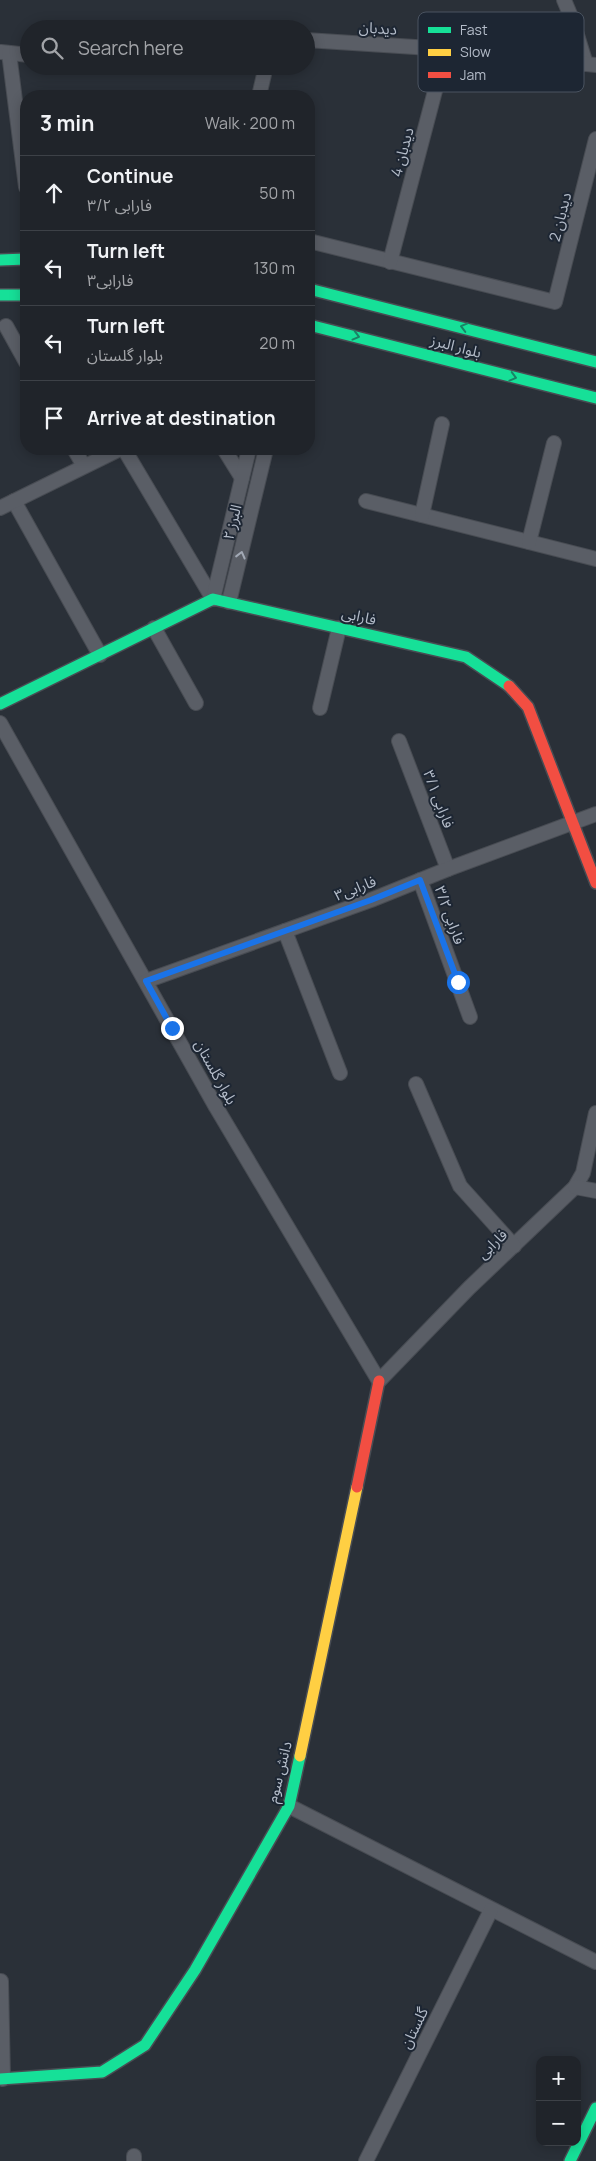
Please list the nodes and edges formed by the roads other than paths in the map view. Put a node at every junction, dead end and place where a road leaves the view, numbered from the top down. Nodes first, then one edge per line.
1 (564, 0) edge
2 (569, 12) edge
3 (315, 41) edge
4 (418, 47) edge
5 (584, 47) edge
6 (4, 53) edge
7 (20, 54) edge
8 (591, 64) edge
9 (264, 75) edge
10 (260, 90) edge
11 (435, 92) edge
12 (596, 139) edge
13 (20, 150) edge
14 (315, 243) edge
15 (20, 259) edge
16 (0, 260) edge
17 (390, 262) junction
18 (315, 291) edge
19 (0, 295) edge
20 (20, 295) edge
21 (6, 326) dead end
22 (315, 327) edge
23 (20, 351) edge
24 (596, 362) edge
25 (596, 398) edge
26 (442, 424) dead end
27 (554, 443) dead end
28 (78, 455) edge
29 (107, 455) edge
30 (128, 455) edge
31 (228, 455) edge
32 (248, 455) edge
33 (265, 455) edge
34 (84, 466) junction
35 (242, 478) junction
36 (14, 501) junction
37 (366, 501) dead end
38 (0, 508) edge
39 (422, 515) junction
40 (529, 542) junction
41 (596, 559) edge
42 (213, 598) junction
43 (229, 602) junction
44 (154, 628) junction
45 (339, 628) junction
46 (100, 655) junction
47 (196, 703) dead end
48 (0, 704) edge
49 (320, 708) dead end
50 (0, 723) edge
51 (399, 741) dead end
52 (596, 814) edge
53 (574, 822) junction
54 (448, 869) junction
55 (420, 880) junction
56 (596, 883) edge
57 (285, 931) junction
58 (146, 981) junction
59 (470, 1017) dead end
60 (340, 1073) dead end
61 (416, 1084) dead end
62 (596, 1113) edge
63 (589, 1174) edge
64 (575, 1187) junction
65 (596, 1191) edge
66 (514, 1246) junction
67 (379, 1382) junction
68 (289, 1806) junction
69 (491, 1910) junction
70 (596, 1962) edge
71 (1, 1981) dead end
72 (1, 2079) edge
73 (596, 2108) edge
74 (366, 2161) edge
75 (570, 2161) edge

1 - 2 street
3 - 4 street, دیدبان
5 - 8 street
6 - 7 street
6 - 13 street
9 - 10 street
11 - 17 street, دیدبان 4
12 - 17 street, دیدبان 2
14 - 17 street
15 - 16 street
24 -> 18 street, بلوار البرز
19 - 20 street
21 - 23 street
22 -> 25 street, بلوار البرز
26 - 39 street
27 - 40 street
28 - 34 street
29 - 34 street
30 - 42 street
31 - 35 street
32 - 35 street, البرز ۲
43 -> 33 street, البرز ۲
34 - 36 street
35 - 42 street, البرز ۲
36 - 38 street
36 - 46 street
37 - 39 street
39 - 40 street
40 - 41 street
42 - 43 street, فارابی
42 - 44 street
43 - 45 street, فارابی
44 - 46 street
44 - 47 street
45 - 49 street
45 - 53 street, فارابی
46 - 48 street
50 - 58 street, بلوار گلستان
51 - 54 street, فارابی ۳/۱
52 - 53 street, فارابی۳
53 - 54 street, فارابی۳
53 - 56 street, فارابی
54 - 55 street, فارابی۳
55 - 57 street, فارابی۳
55 - 59 street, فارابی ۳/۲
57 - 58 street, فارابی۳
57 - 60 street
58 - 67 street, بلوار گلستان
61 - 66 street
62 - 63 street, فارابی
63 - 64 street, فارابی
64 - 65 street
64 - 66 street, فارابی
66 - 67 street, فارابی
67 - 68 street, دانش سوم
68 - 69 street
68 - 72 street, دانش سوم
69 - 70 street
69 - 74 street, گلستان
71 - 72 street
73 - 75 street

